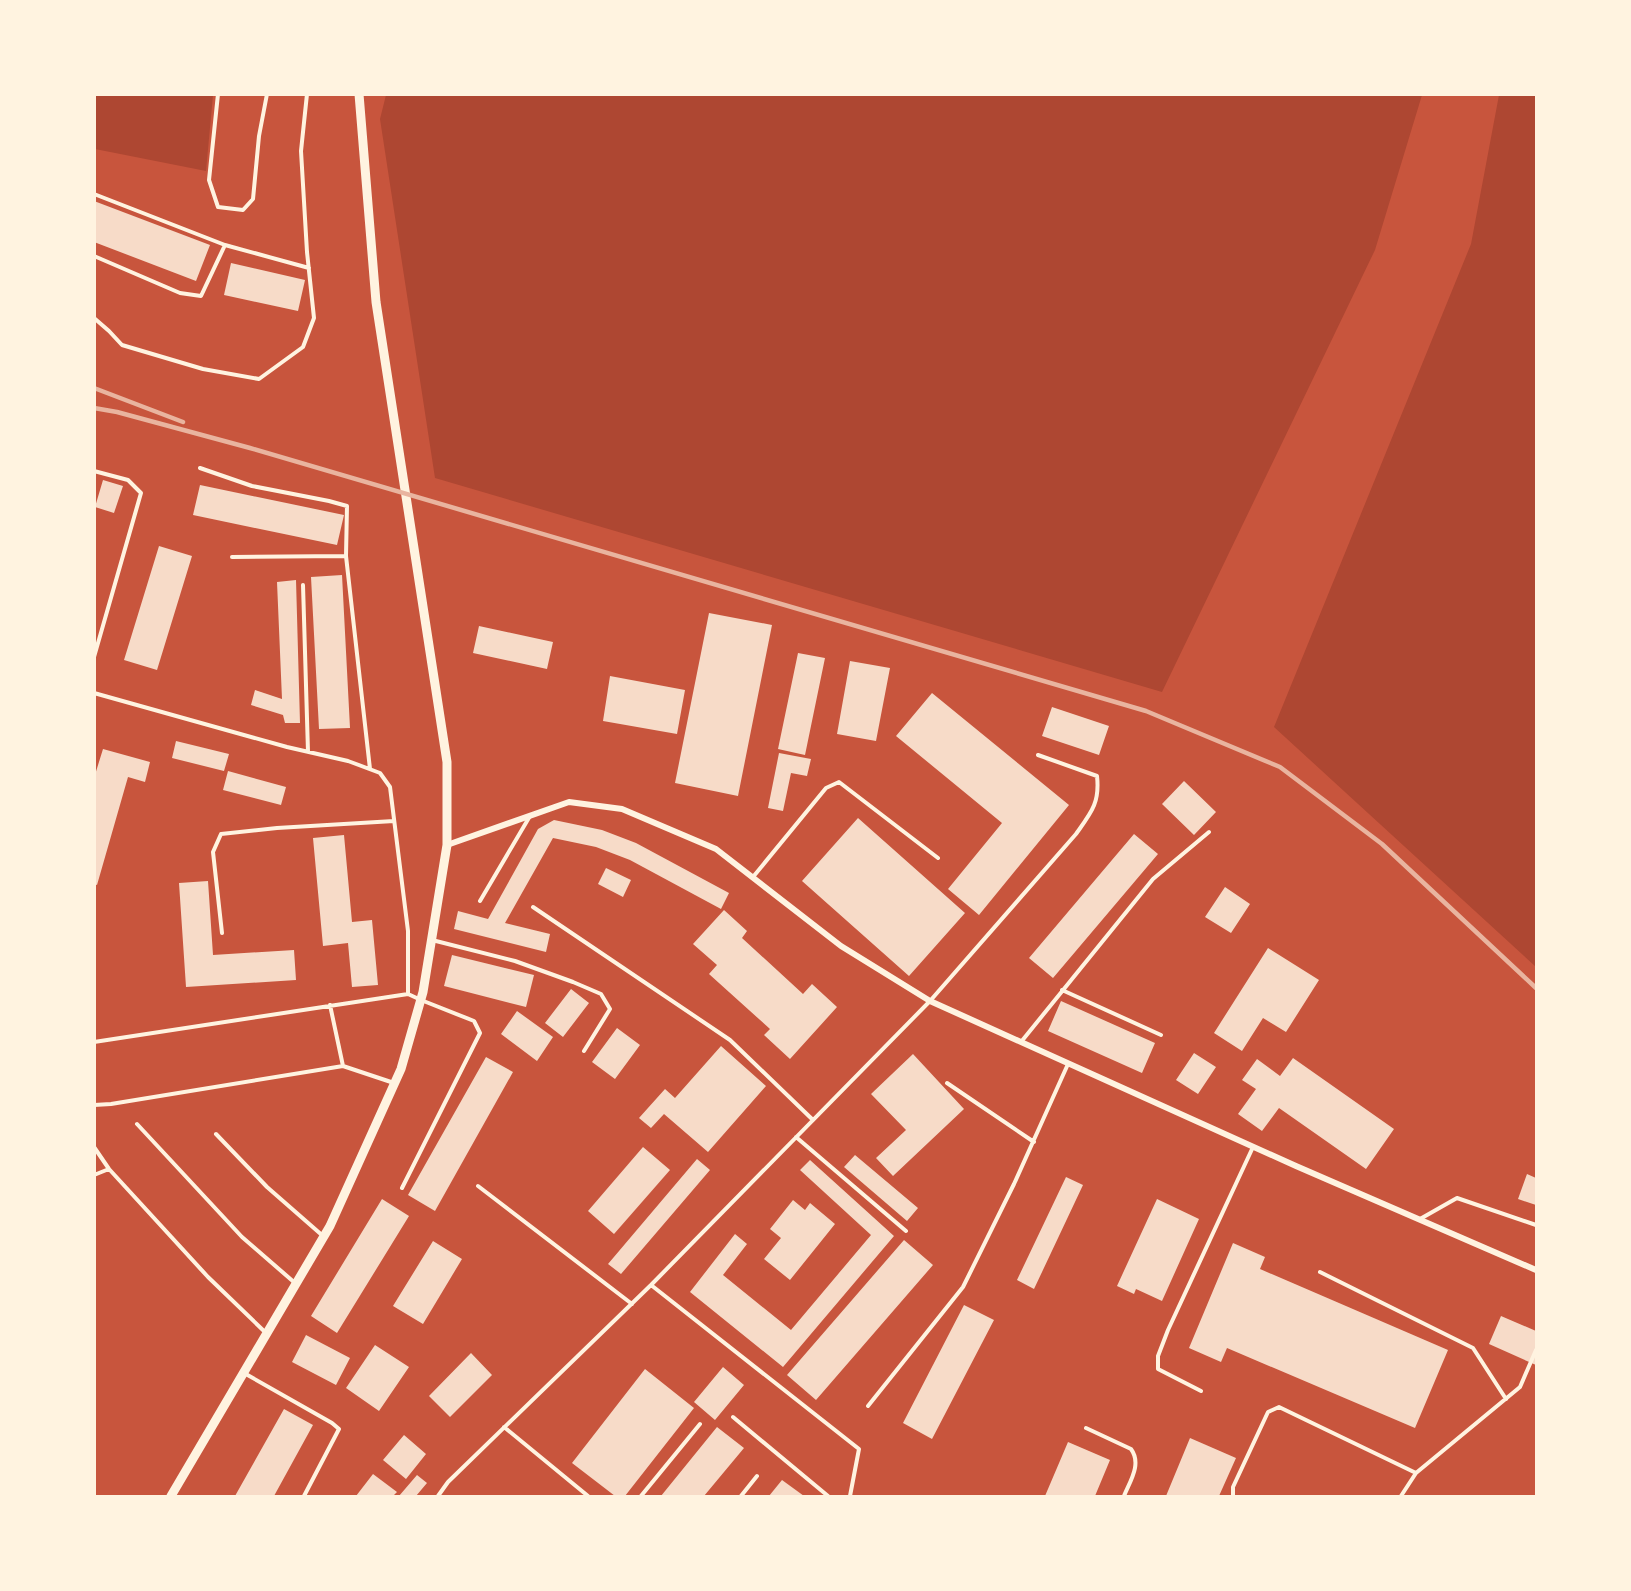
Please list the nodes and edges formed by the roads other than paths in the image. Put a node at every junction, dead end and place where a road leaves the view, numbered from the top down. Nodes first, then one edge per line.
1 (218, 94) edge
2 (267, 94) edge
3 (307, 94) edge
4 (359, 94) edge
5 (94, 194) edge
6 (225, 244) junction
7 (94, 256) edge
8 (309, 268) junction
9 (94, 318) edge
10 (200, 468) dead end
11 (94, 471) edge
12 (346, 556) junction
13 (232, 557) dead end
14 (303, 585) dead end
15 (94, 657) edge
16 (94, 693) edge
17 (308, 752) junction
18 (1038, 755) dead end
19 (370, 769) junction
20 (530, 815) junction
21 (394, 821) junction
22 (1209, 832) dead end
23 (447, 845) junction
24 (938, 858) dead end
25 (752, 877) junction
26 (480, 900) dead end
27 (533, 908) dead end
28 (222, 933) dead end
29 (431, 940) junction
30 (1062, 990) junction
31 (408, 994) junction
32 (421, 1000) junction
33 (930, 1001) junction
34 (330, 1005) junction
35 (1161, 1035) dead end
36 (94, 1042) edge
37 (1021, 1042) junction
38 (584, 1051) dead end
39 (1068, 1063) junction
40 (343, 1066) junction
41 (394, 1083) junction
42 (947, 1083) dead end
43 (94, 1105) edge
44 (813, 1120) junction
45 (137, 1124) dead end
46 (216, 1134) dead end
47 (796, 1137) junction
48 (1034, 1142) junction
49 (94, 1146) edge
50 (1254, 1147) junction
51 (109, 1168) junction
52 (94, 1175) edge
53 (478, 1186) dead end
54 (402, 1188) dead end
55 (1419, 1220) junction
56 (1536, 1225) edge
57 (906, 1231) dead end
58 (323, 1237) junction
59 (1536, 1270) edge
60 (1320, 1272) dead end
61 (296, 1283) junction
62 (651, 1285) junction
63 (632, 1304) junction
64 (266, 1334) junction
65 (1536, 1350) edge
66 (243, 1373) junction
67 (1201, 1391) dead end
68 (1506, 1399) junction
69 (868, 1406) dead end
70 (733, 1418) dead end
71 (700, 1424) dead end
72 (504, 1427) junction
73 (1086, 1428) dead end
74 (1416, 1473) junction
75 (757, 1476) dead end
76 (171, 1497) edge
77 (304, 1497) edge
78 (438, 1497) edge
79 (588, 1497) edge
80 (641, 1497) edge
81 (741, 1497) edge
82 (828, 1497) edge
83 (850, 1497) edge
84 (1124, 1497) edge
85 (1233, 1497) edge
86 (1401, 1497) edge

1 - 2 lane
3 - 8 lane
4 - 23 main road
5 - 6 lane
6 - 7 lane
6 - 8 lane
8 - 9 lane
10 - 12 lane
11 - 15 lane
12 - 13 lane
12 - 19 lane
14 - 17 lane
16 - 17 lane
17 - 19 lane
18 - 33 lane
19 - 21 lane
20 - 23 street
20 - 25 street
20 - 26 lane
21 - 28 lane
21 - 31 lane
22 - 30 lane
23 - 29 main road
24 - 25 lane
25 - 33 street
27 - 44 lane
29 - 32 main road
29 - 38 lane
30 - 35 lane
30 - 37 lane
31 - 32 lane
31 - 34 lane
32 - 41 main road
32 - 54 lane
33 - 37 street
33 - 44 lane
34 - 36 lane
34 - 40 lane
37 - 39 street
39 - 48 lane
39 - 50 street
40 - 41 lane
40 - 43 lane
41 - 58 main road
42 - 48 lane
44 - 47 lane
45 - 61 lane
46 - 58 lane
47 - 57 lane
47 - 62 lane
48 - 69 lane
49 - 51 lane
50 - 55 street
50 - 67 lane
51 - 52 lane
51 - 64 lane
53 - 63 lane
55 - 56 lane
55 - 59 street
58 - 61 main road
60 - 68 lane
61 - 64 main road
62 - 63 lane
62 - 83 lane
63 - 72 lane
64 - 66 main road
65 - 68 lane
66 - 76 main road
66 - 77 lane
68 - 74 lane
70 - 82 lane
71 - 80 lane
72 - 78 lane
72 - 79 lane
73 - 84 lane
74 - 85 lane
74 - 86 lane
75 - 81 lane

